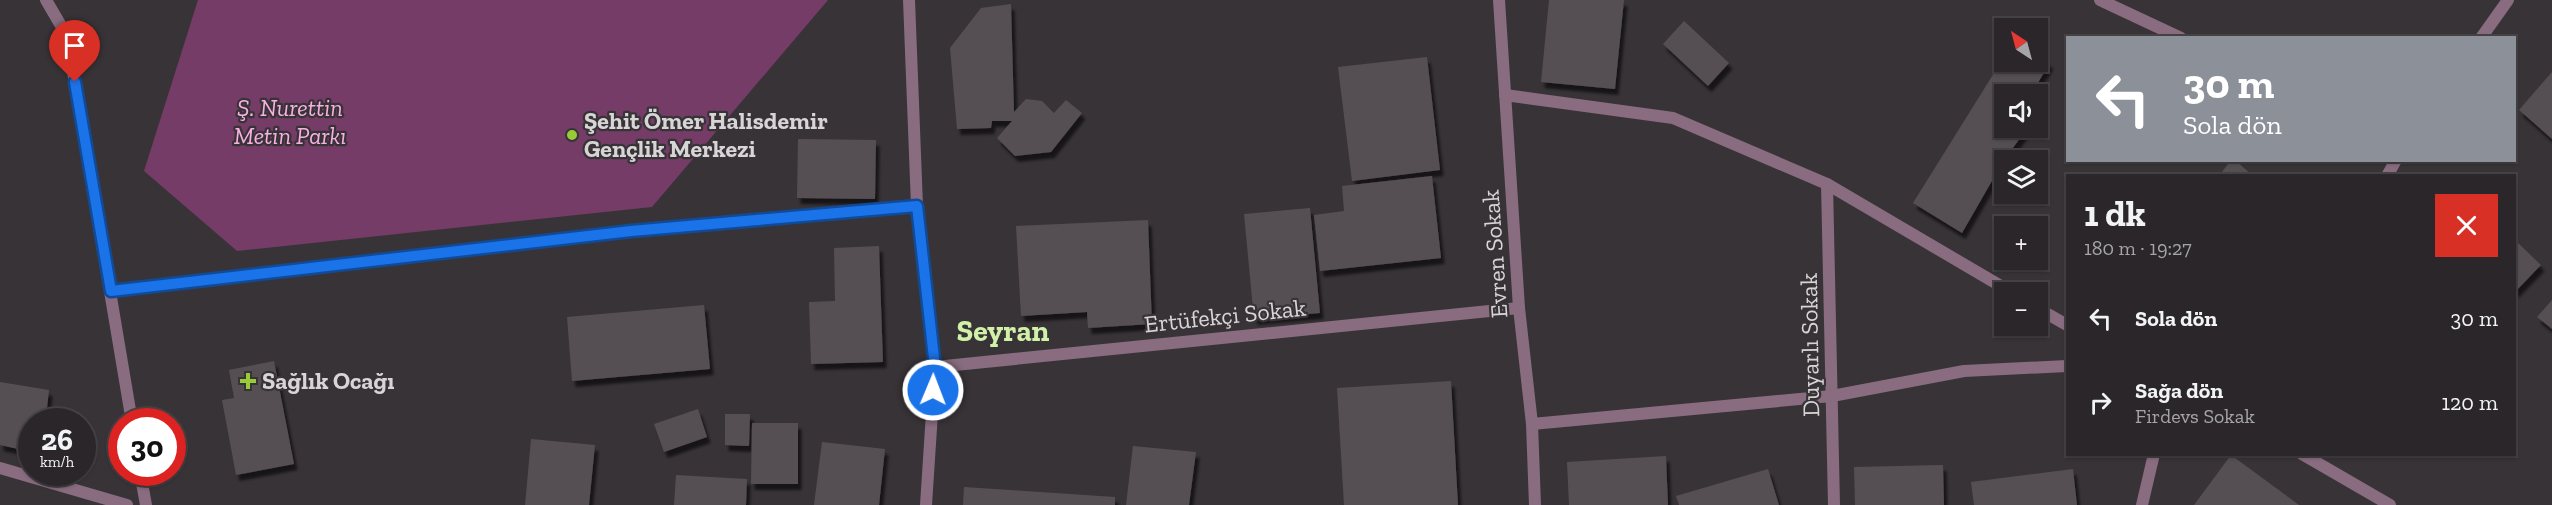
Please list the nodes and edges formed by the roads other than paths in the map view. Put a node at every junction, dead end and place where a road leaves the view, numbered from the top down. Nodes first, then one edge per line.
1 (46, 0) edge
2 (909, 0) edge
3 (2100, 0) edge
4 (2508, 0) edge
5 (1496, 1) edge
6 (2177, 36) edge
7 (2482, 36) edge
8 (1505, 95) junction
9 (1827, 184) junction
10 (917, 206) junction
11 (1994, 282) edge
12 (111, 291) junction
13 (1519, 308) junction
14 (2048, 314) edge
15 (2066, 324) edge
16 (2066, 366) edge
17 (935, 367) junction
18 (1832, 396) junction
19 (130, 408) edge
20 (1532, 424) junction
21 (2154, 456) edge
22 (2305, 456) edge
23 (0, 468) edge
24 (143, 486) edge
25 (127, 505) edge
26 (146, 505) edge
27 (926, 505) edge
28 (1535, 505) edge
29 (1834, 505) edge
30 (2142, 505) edge
31 (2390, 505) edge

1 - 12 street
2 - 10 street
3 - 6 street
4 - 7 street
5 - 8 street, Evren Sokak
8 - 9 street
8 - 13 street, Evren Sokak
9 - 11 street
9 - 18 street, Duyarlı Sokak
10 - 12 street
10 - 17 street
12 - 19 street
13 - 17 street, Ertüfekçi Sokak
13 - 20 street, Evren Sokak
14 - 15 street
16 - 18 street
17 - 27 street
18 - 20 street
18 - 29 street, Duyarlı Sokak
20 - 28 street, Evren Sokak
21 - 30 street
22 - 31 street
23 - 25 street
24 - 26 street

